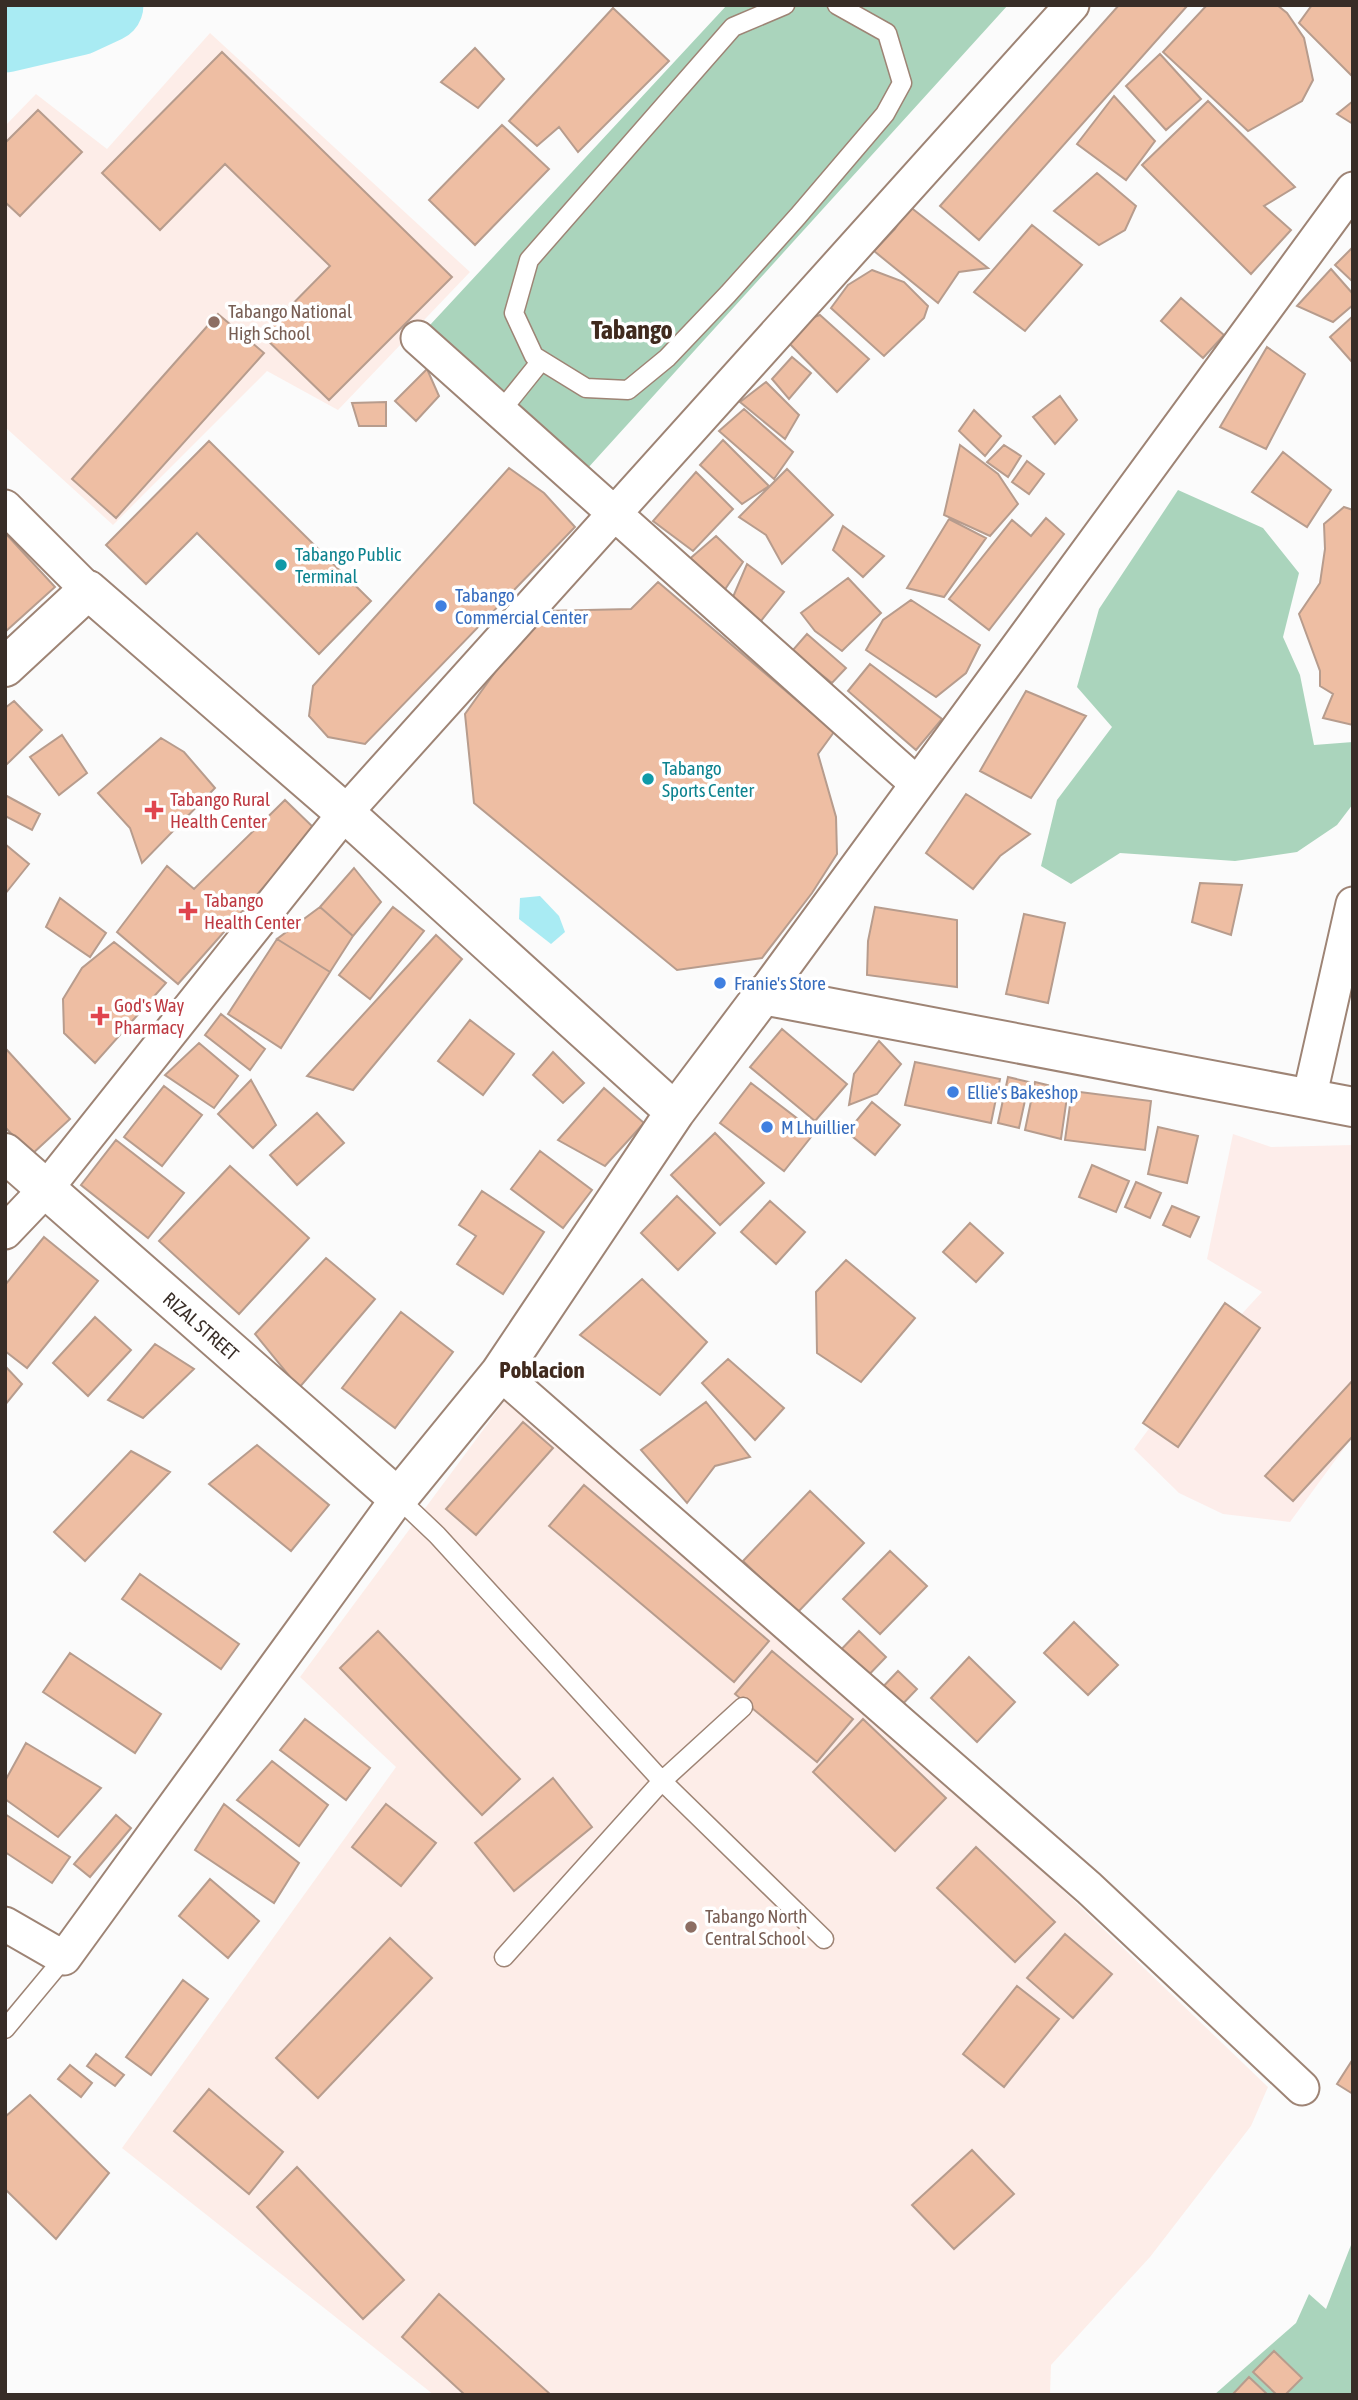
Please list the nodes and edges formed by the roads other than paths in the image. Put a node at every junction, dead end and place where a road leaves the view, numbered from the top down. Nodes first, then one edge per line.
1 (785, 5) edge
2 (838, 5) edge
3 (1072, 5) edge
4 (1352, 190) edge
5 (418, 338) dead end
6 (541, 360) junction
7 (500, 412) junction
8 (5, 507) edge
9 (613, 514) junction
10 (88, 590) junction
11 (5, 667) edge
12 (916, 783) junction
13 (345, 813) junction
14 (1353, 904) edge
15 (762, 995) junction
16 (1309, 1099) junction
17 (1353, 1107) edge
18 (675, 1112) junction
19 (5, 1153) edge
20 (46, 1190) junction
21 (5, 1232) edge
22 (500, 1373) junction
23 (398, 1499) junction
24 (743, 1707) dead end
25 (662, 1781) junction
26 (5, 1924) edge
27 (824, 1939) dead end
28 (504, 1956) dead end
29 (64, 1958) junction
30 (5, 2029) edge
31 (1302, 2088) dead end

1 - 6 lane
2 - 6 lane
3 - 9 street
4 - 12 street
5 - 7 street
6 - 7 lane
7 - 9 street
8 - 10 street
9 - 12 street
9 - 13 street
10 - 11 street
10 - 13 street
12 - 15 street
13 - 18 street
13 - 20 street
14 - 16 street
15 - 16 street
15 - 18 street
16 - 17 street
18 - 22 street
19 - 20 street, RIZAL STREET
20 - 21 street
20 - 23 street, RIZAL STREET
22 - 23 street
22 - 31 street
23 - 25 lane
23 - 29 street
24 - 25 lane
25 - 27 lane
25 - 28 lane
26 - 29 street
29 - 30 lane

